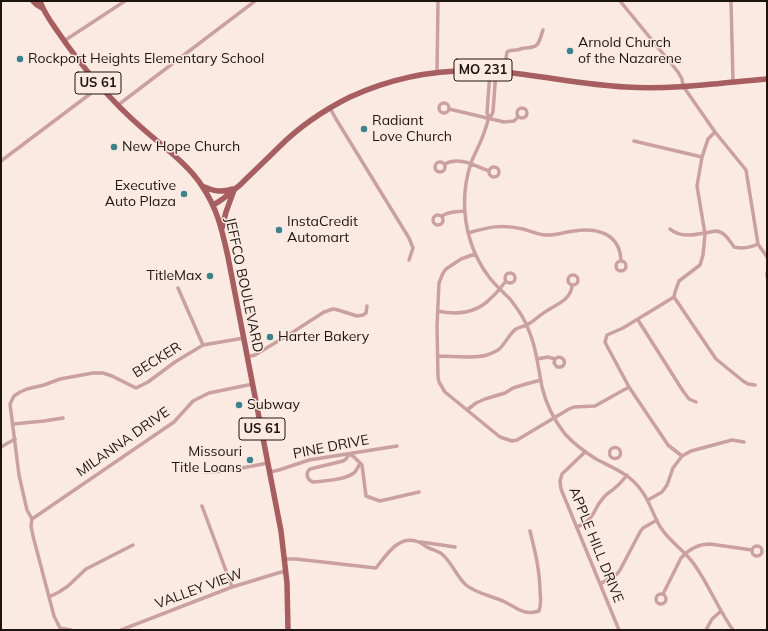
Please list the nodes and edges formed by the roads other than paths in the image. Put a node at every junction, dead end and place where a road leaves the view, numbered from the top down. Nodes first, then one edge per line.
1 (33, 1) edge
2 (40, 1) edge
3 (126, 1) edge
4 (255, 1) edge
5 (438, 1) edge
6 (620, 1) edge
7 (731, 1) edge
8 (42, 8) junction
9 (543, 30) dead end
10 (64, 42) junction
11 (493, 71) junction
12 (437, 72) junction
13 (504, 72) junction
14 (767, 79) edge
15 (733, 82) junction
16 (100, 85) junction
17 (684, 86) junction
18 (118, 105) junction
19 (330, 108) junction
20 (449, 109) dead end
21 (518, 117) dead end
22 (489, 118) junction
23 (715, 132) junction
24 (634, 141) dead end
25 (702, 158) junction
26 (1, 161) edge
27 (445, 164) dead end
28 (471, 165) junction
29 (489, 171) dead end
30 (202, 186) junction
31 (235, 189) junction
32 (214, 205) junction
33 (465, 211) junction
34 (442, 216) dead end
35 (222, 230) junction
36 (670, 230) dead end
37 (468, 233) junction
38 (704, 233) junction
39 (758, 244) junction
40 (475, 254) junction
41 (767, 257) edge
42 (409, 260) dead end
43 (621, 261) dead end
44 (767, 273) edge
45 (767, 276) edge
46 (506, 281) dead end
47 (572, 286) dead end
48 (178, 288) dead end
49 (499, 289) junction
50 (674, 297) junction
51 (367, 306) dead end
52 (438, 311) junction
53 (638, 320) junction
54 (527, 325) junction
55 (244, 338) junction
56 (203, 345) junction
57 (438, 356) junction
58 (247, 357) junction
59 (537, 359) junction
60 (556, 359) dead end
61 (541, 380) junction
62 (253, 384) junction
63 (754, 385) dead end
64 (629, 387) junction
65 (696, 402) dead end
66 (467, 410) junction
67 (63, 418) dead end
68 (554, 418) junction
69 (13, 424) junction
70 (15, 440) junction
71 (744, 442) dead end
72 (1, 446) edge
73 (397, 446) dead end
74 (585, 452) junction
75 (349, 454) junction
76 (682, 456) junction
77 (612, 458) dead end
78 (268, 463) junction
79 (360, 463) junction
80 (608, 465) junction
81 (205, 472) dead end
82 (270, 472) junction
83 (627, 475) junction
84 (419, 492) dead end
85 (648, 500) junction
86 (202, 506) dead end
87 (32, 519) junction
88 (657, 520) junction
89 (577, 527) junction
90 (530, 531) dead end
91 (420, 542) junction
92 (134, 545) dead end
93 (455, 547) dead end
94 (752, 550) dead end
95 (685, 553) junction
96 (285, 559) junction
97 (286, 571) junction
98 (600, 584) junction
99 (232, 588) junction
100 (663, 594) dead end
101 (49, 596) junction
102 (721, 611) junction
103 (71, 630) edge
104 (121, 630) edge
105 (288, 630) edge
106 (619, 630) edge
107 (706, 630) edge
108 (733, 630) edge

1 - 8 main road, JEFFCO BOULEVARD / US 61
2 - 8 main road, JEFFCO BOULEVARD / US 61
3 - 10 street
4 - 18 street
5 - 12 street
6 - 17 street
7 - 15 street
8 - 10 main road, JEFFCO BOULEVARD / US 61
9 - 13 street
10 - 16 main road, JEFFCO BOULEVARD / US 61
11 - 12 main road, MO 231
11 - 13 main road, MO 231
11 - 22 street
12 - 19 main road, MO 231
13 - 17 main road, MO 231
14 - 15 main road, MO 231
15 - 17 main road, MO 231
16 - 18 main road, JEFFCO BOULEVARD / US 61
16 - 26 street
17 - 23 street
18 - 30 main road, JEFFCO BOULEVARD / US 61
19 - 31 main road, MO 231
19 - 42 street
20 - 22 street
21 - 22 street
22 - 28 street
23 - 25 street
23 - 39 street
24 - 25 street
25 - 38 street
27 - 28 street
28 - 29 street
28 - 33 street
30 - 31 main road
30 - 32 main road, JEFFCO BOULEVARD / US 61
31 - 32 main road, MO 231
31 - 35 main road
32 - 35 main road, JEFFCO BOULEVARD / US 61
33 - 34 street
33 - 37 street
35 - 55 main road, JEFFCO BOULEVARD / US 61
36 - 38 street
37 - 40 street
37 - 43 street
38 - 39 street
38 - 50 street
39 - 41 street
40 - 49 street
40 - 52 street
44 - 45 street
46 - 49 street
47 - 54 street
48 - 56 street
49 - 52 street
49 - 54 street
50 - 53 street
50 - 63 street
51 - 58 street
52 - 57 street
53 - 64 street
53 - 65 street
54 - 57 street
54 - 59 street
55 - 56 street, BECKER
55 - 58 main road, JEFFCO BOULEVARD / US 61
56 - 69 street, BECKER
57 - 66 street
58 - 62 main road, JEFFCO BOULEVARD / US 61
59 - 60 street
59 - 61 street
61 - 66 street
61 - 68 street
62 - 78 main road, JEFFCO BOULEVARD / US 61
62 - 87 street, MILANNA DRIVE
64 - 68 street
64 - 76 street
66 - 68 street
67 - 69 street
68 - 74 street
69 - 70 street
70 - 72 street
70 - 87 street
71 - 76 street
73 - 75 street, PINE DRIVE
74 - 80 street
74 - 89 street, APPLE HILL DRIVE
75 - 79 street
75 - 79 street
75 - 82 street, PINE DRIVE
76 - 85 street
77 - 80 street
78 - 81 street
78 - 82 main road, JEFFCO BOULEVARD / US 61
79 - 84 street
80 - 83 street
82 - 96 main road, JEFFCO BOULEVARD / US 61
83 - 85 street
83 - 89 street
85 - 88 street
86 - 99 street
87 - 101 street
88 - 95 street
88 - 98 street
89 - 98 street, APPLE HILL DRIVE
90 - 91 street
91 - 93 street
91 - 96 street
92 - 101 street
94 - 95 street
95 - 100 street
95 - 102 street
96 - 97 main road, JEFFCO BOULEVARD / US 61
97 - 99 street, VALLEY VIEW
97 - 105 main road, JEFFCO BOULEVARD / US 61
98 - 106 street, APPLE HILL DRIVE
99 - 104 street, VALLEY VIEW
101 - 103 street
102 - 107 street
102 - 108 street

